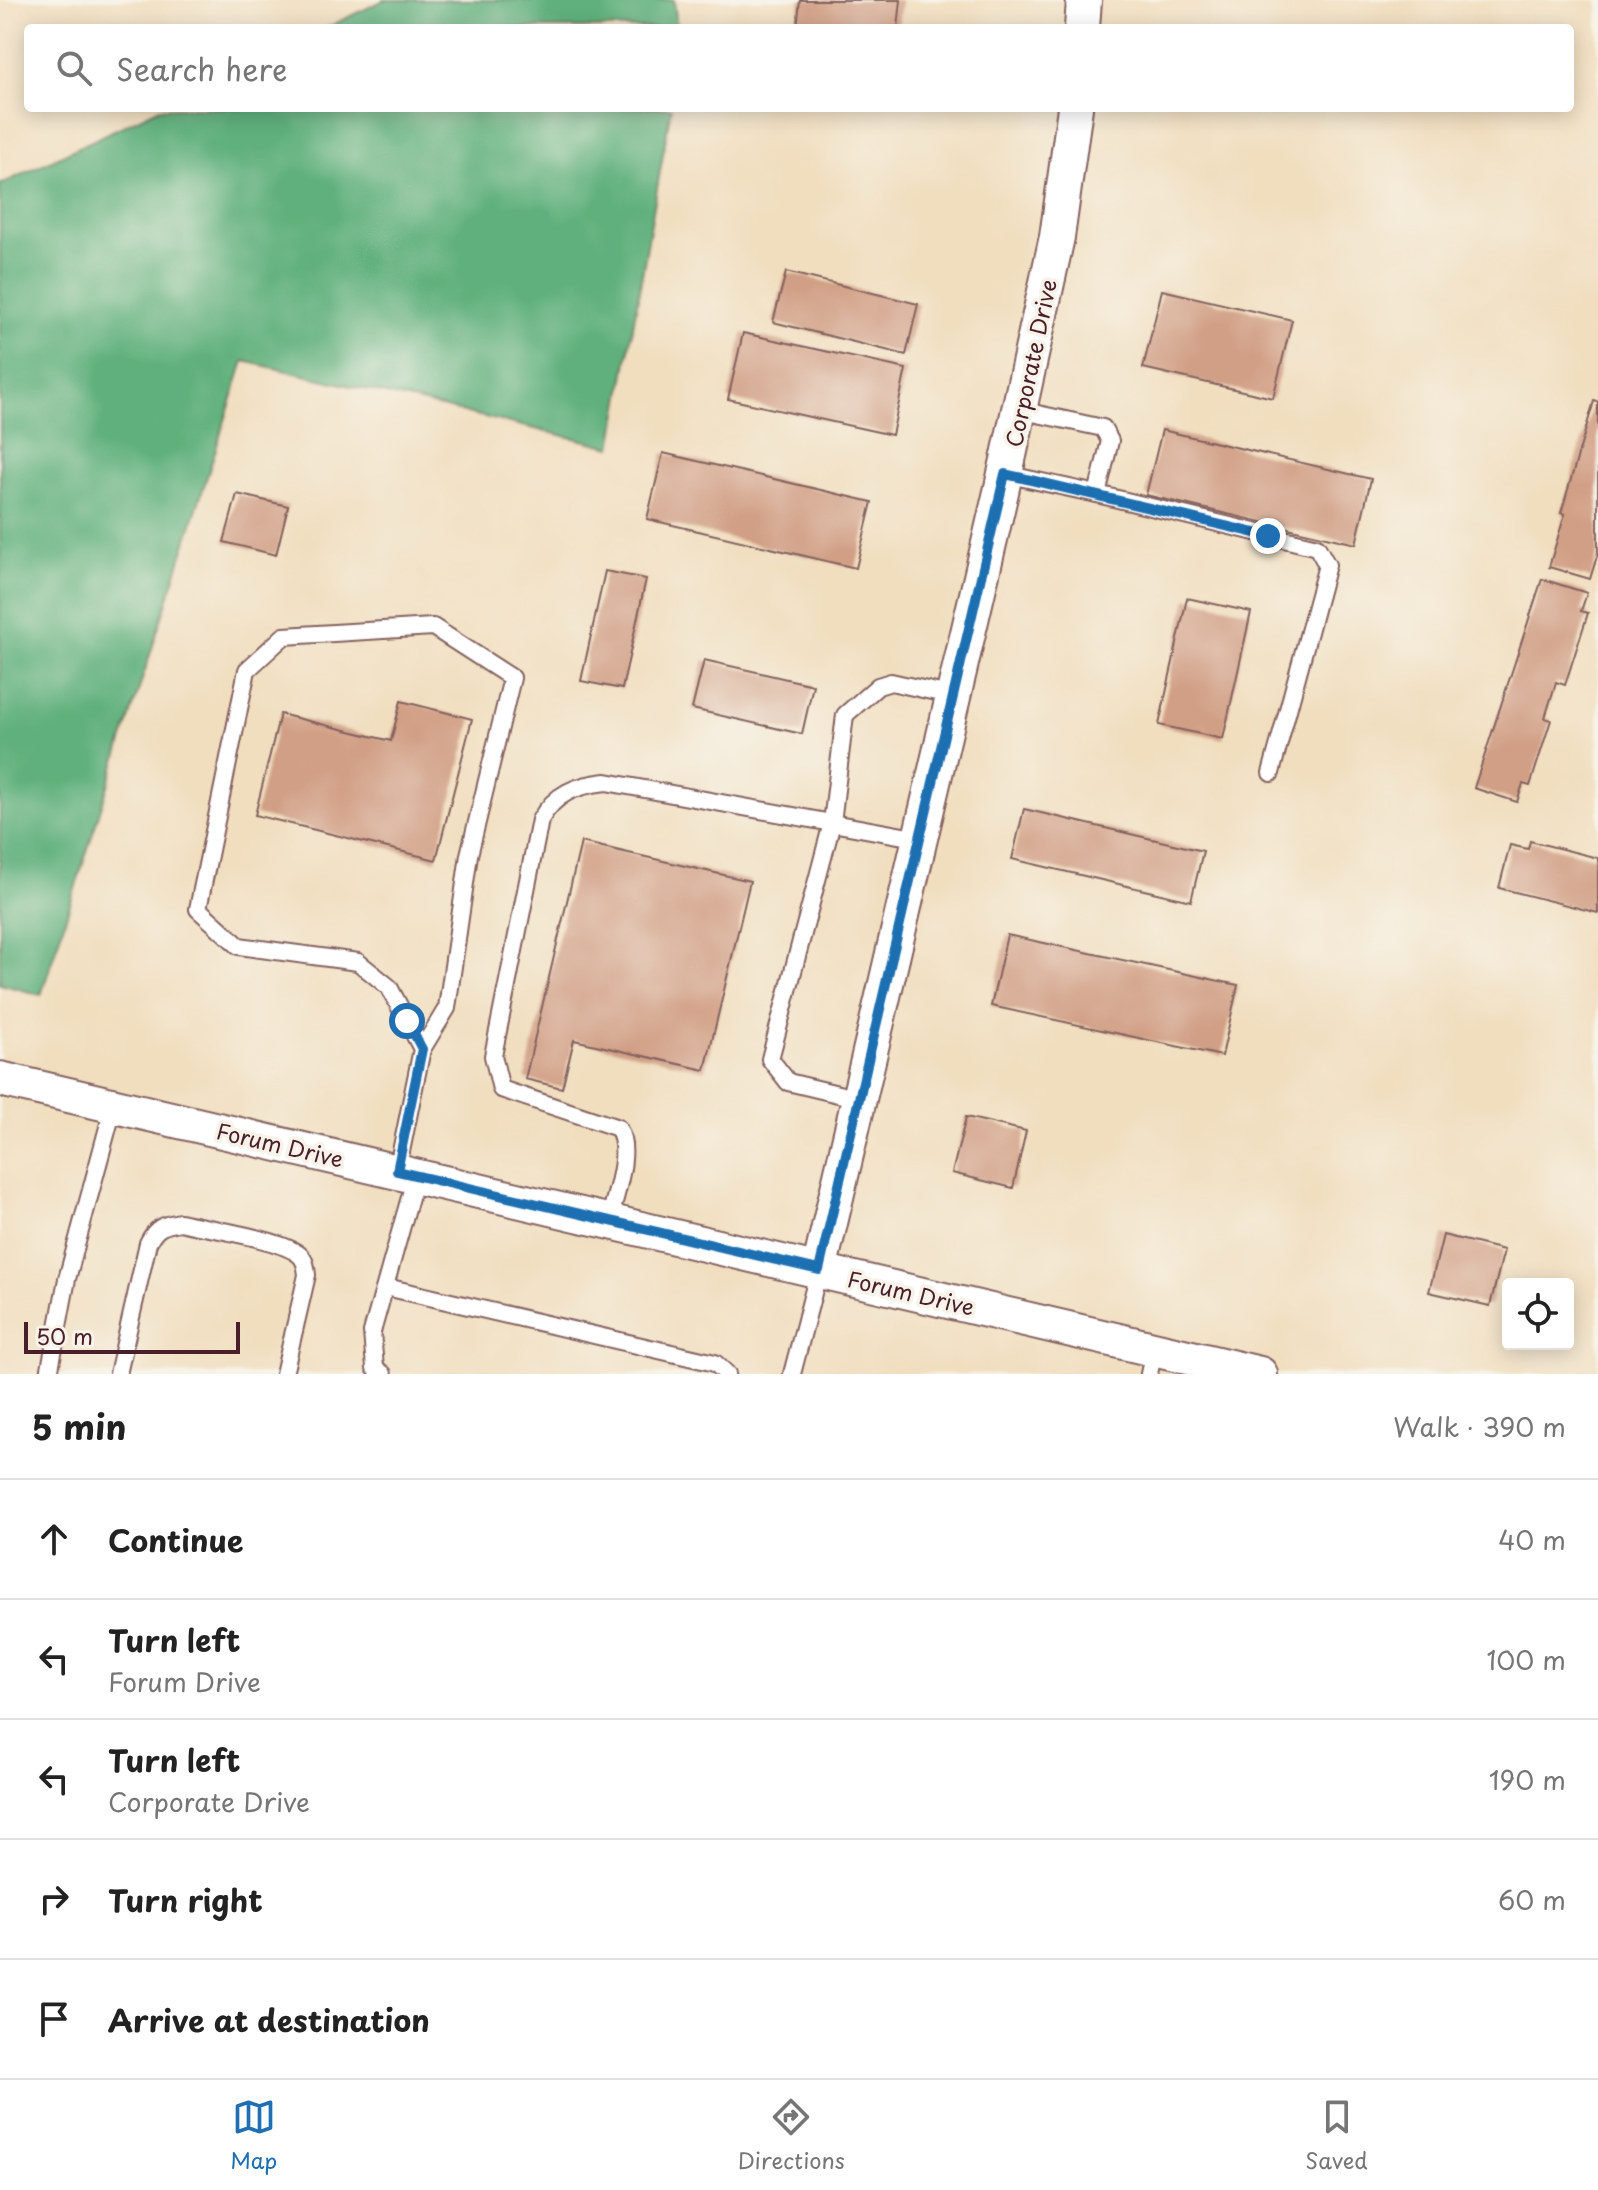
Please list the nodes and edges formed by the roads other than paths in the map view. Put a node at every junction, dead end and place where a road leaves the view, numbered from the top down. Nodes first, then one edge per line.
1 (1084, 0) edge
2 (1082, 24) edge
3 (1074, 112) edge
4 (1019, 410) junction
5 (1005, 474) junction
6 (1097, 494) junction
7 (954, 696) junction
8 (1271, 773) dead end
9 (832, 823) junction
10 (920, 839) junction
11 (422, 1049) junction
12 (0, 1079) edge
13 (859, 1099) junction
14 (114, 1105) junction
15 (406, 1174) junction
16 (609, 1221) junction
17 (819, 1270) junction
18 (386, 1287) junction
19 (1151, 1361) edge
20 (49, 1374) edge
21 (118, 1374) edge
22 (284, 1374) edge
23 (383, 1374) edge
24 (727, 1374) edge
25 (792, 1374) edge
26 (1260, 1374) edge

1 - 2 street
3 - 4 street, Corporate Drive
4 - 5 street, Corporate Drive
4 - 6 lane
5 - 6 lane
5 - 7 street, Corporate Drive
6 - 8 lane
7 - 9 lane
7 - 10 street, Corporate Drive
9 - 10 lane
9 - 13 lane
9 - 16 lane
10 - 13 street, Corporate Drive
11 - 11 lane
11 - 15 lane
12 - 14 street, Forum Drive
13 - 17 street, Corporate Drive
14 - 15 street, Forum Drive
14 - 20 lane
15 - 16 street, Forum Drive
15 - 18 lane
16 - 17 street, Forum Drive
17 - 19 street, Forum Drive
17 - 25 lane
18 - 23 lane
18 - 24 lane
19 - 26 street, Forum Drive
21 - 22 lane

